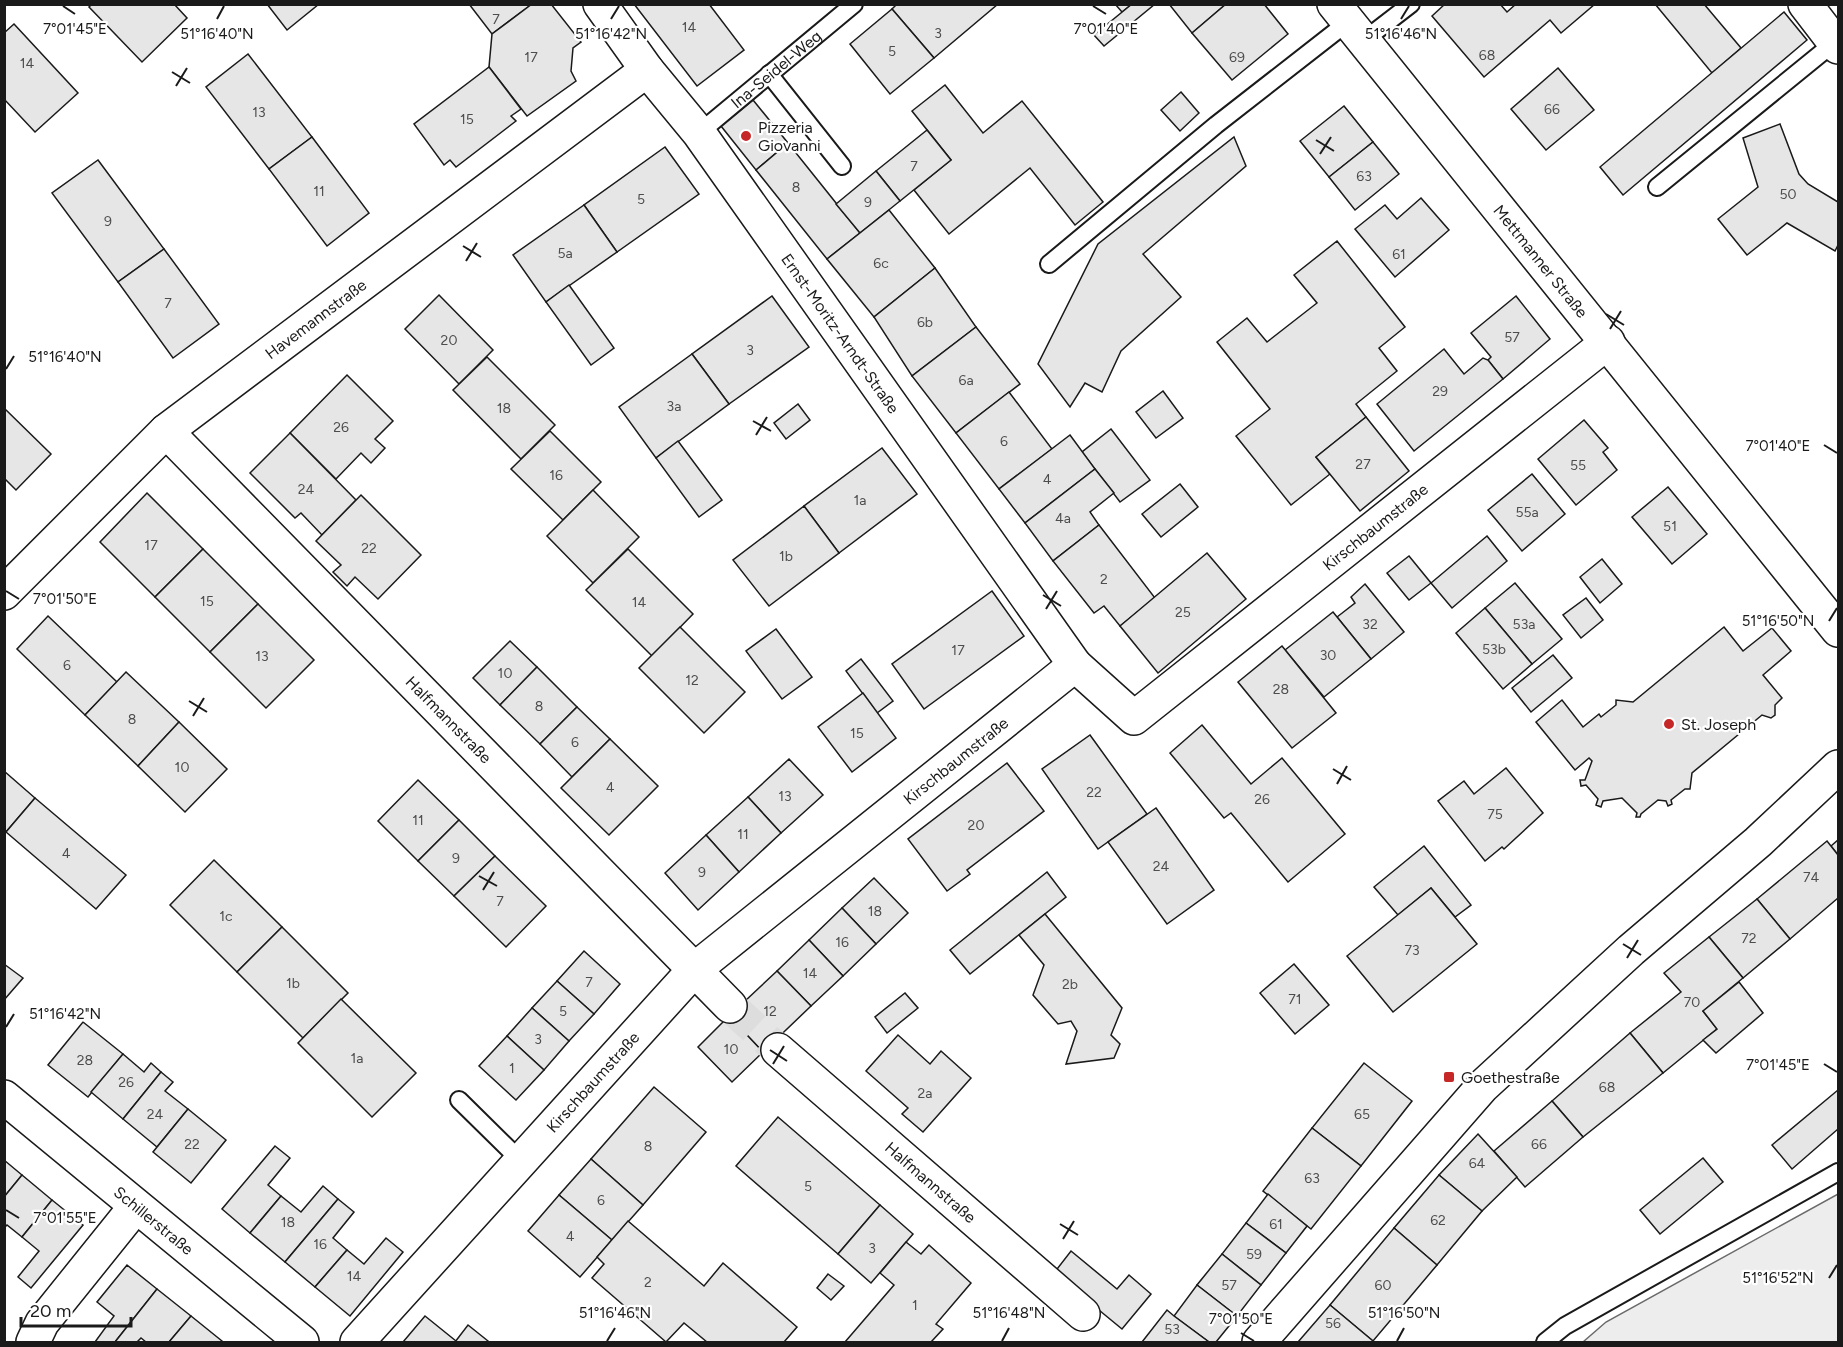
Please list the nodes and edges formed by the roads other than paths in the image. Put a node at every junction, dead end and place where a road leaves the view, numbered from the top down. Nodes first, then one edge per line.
1 (600, 4) edge
2 (854, 4) edge
3 (1411, 4) edge
4 (1805, 4) edge
5 (1348, 22) edge
6 (1837, 44) edge
7 (647, 70) junction
8 (769, 74) junction
9 (699, 133) junction
10 (842, 166) dead end
11 (1657, 187) dead end
12 (1049, 264) dead end
13 (1608, 342) junction
14 (166, 431) junction
15 (4, 593) edge
16 (1839, 630) edge
17 (1076, 665) junction
18 (1839, 767) edge
19 (694, 970) junction
20 (730, 1006) tunnel mouth
21 (778, 1050) tunnel mouth
22 (4, 1098) edge
23 (459, 1100) dead end
24 (521, 1161) junction
25 (1839, 1172) edge
26 (136, 1206) junction
27 (1083, 1314) dead end
28 (33, 1342) edge
29 (302, 1342) edge
30 (357, 1342) edge
31 (1259, 1342) edge
32 (1545, 1342) edge

1 - 7 street, Ernst-Moritz-Arndt-Straße
2 - 8 lane, Ina-Seidel-Weg
3 - 5 lane
4 - 6 street
5 - 12 lane
5 - 13 street, Mettmanner Straße
6 - 11 lane
7 - 9 street, Ernst-Moritz-Arndt-Straße
7 - 14 street, Havemannstraße
8 - 9 lane, Ina-Seidel-Weg
8 - 10 lane
9 - 17 street, Ernst-Moritz-Arndt-Straße
13 - 16 street, Mettmanner Straße
13 - 17 street, Kirschbaumstraße
14 - 15 street, Havemannstraße
14 - 19 street, Halfmannstraße
17 - 19 street, Kirschbaumstraße
18 - 31 street
19 - 20 street, Halfmannstraße
19 - 24 street, Kirschbaumstraße
21 - 27 street, Halfmannstraße
22 - 26 street, Schillerstraße
23 - 24 lane
24 - 30 street, Kirschbaumstraße
25 - 32 lane
26 - 28 street
26 - 29 street, Schillerstraße

